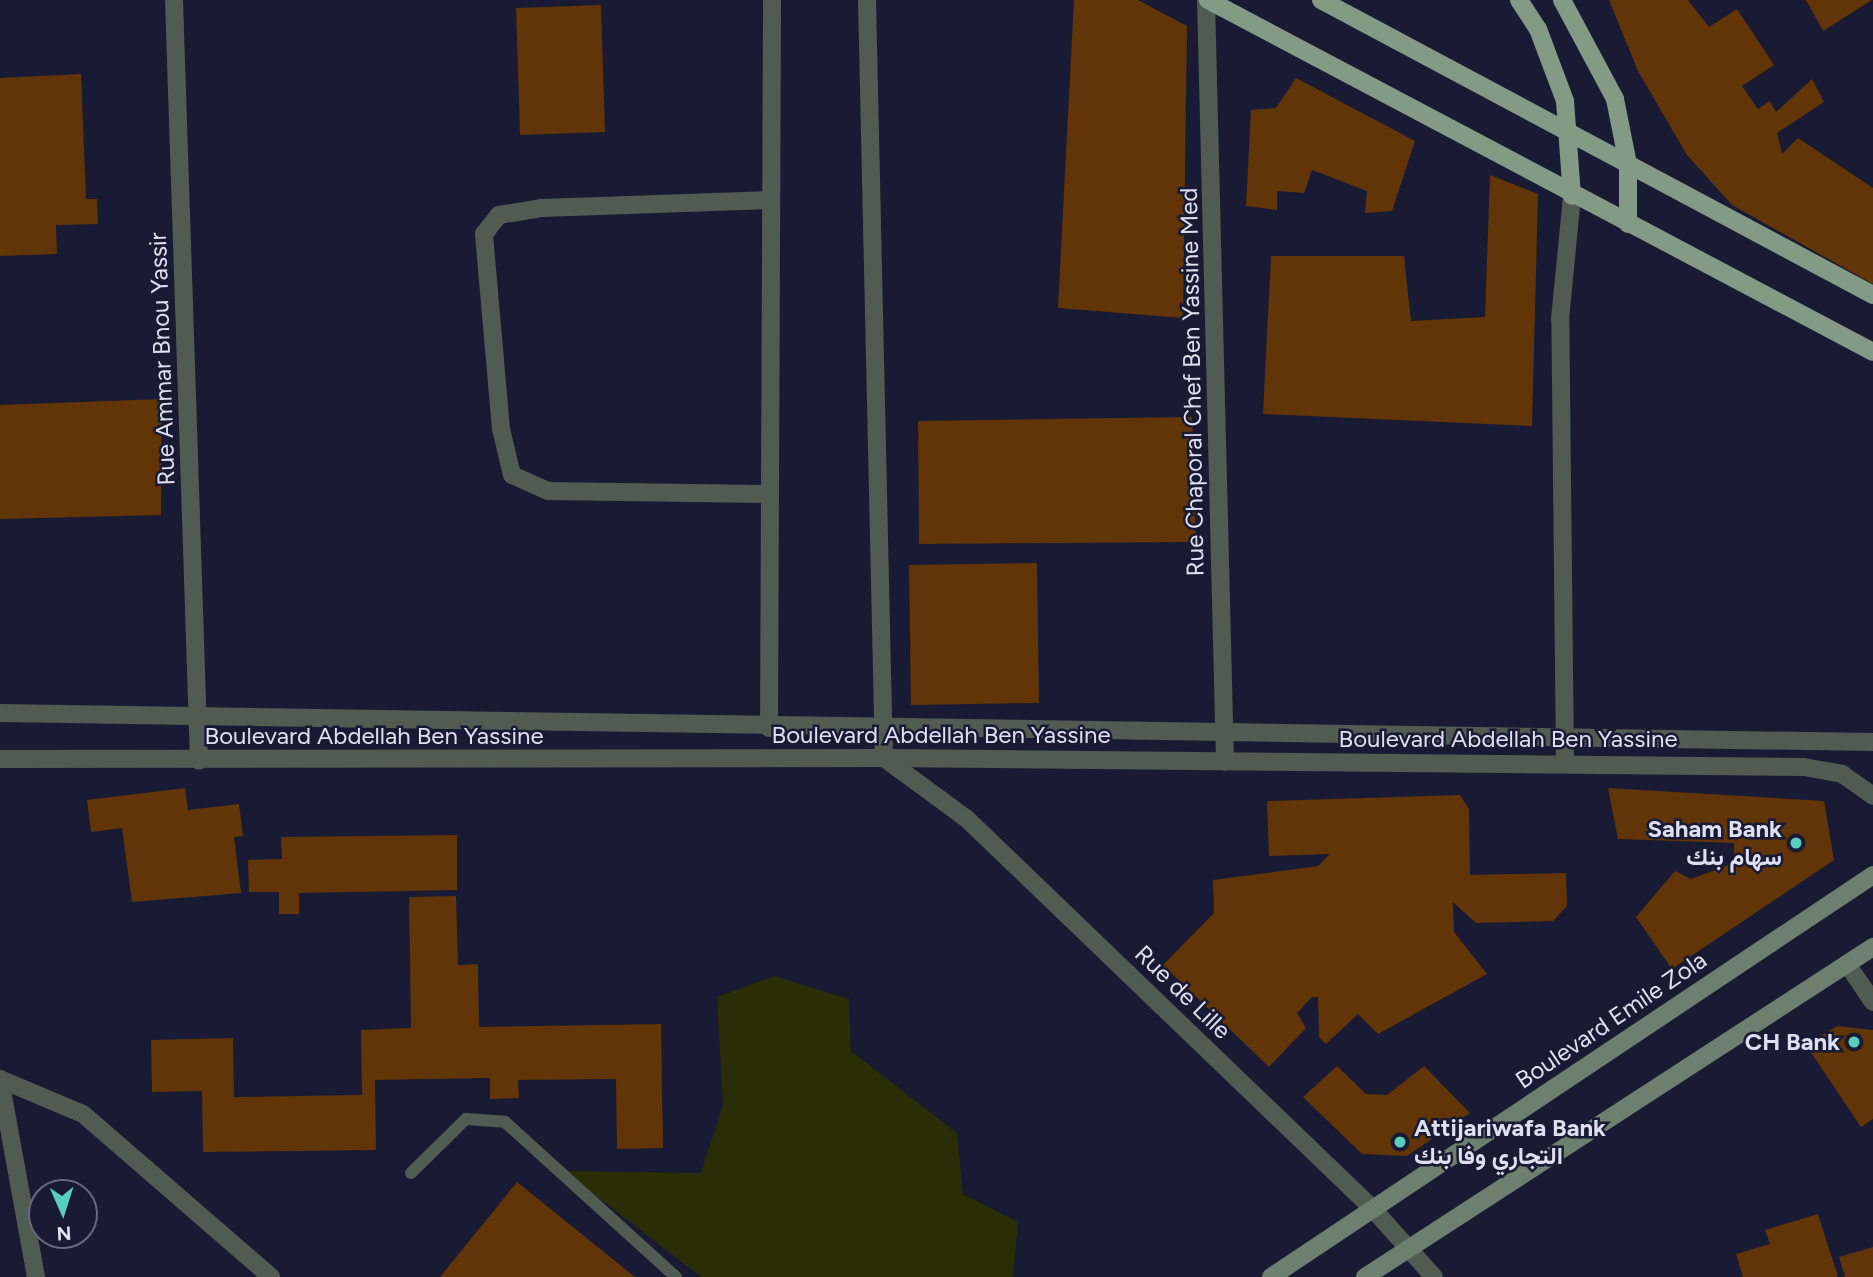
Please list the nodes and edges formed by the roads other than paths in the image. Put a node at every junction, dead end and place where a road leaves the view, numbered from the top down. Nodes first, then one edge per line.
1 (174, 0) edge
2 (772, 0) edge
3 (867, 0) edge
4 (1207, 0) edge
5 (1321, 0) edge
6 (1519, 0) edge
7 (1562, 0) edge
8 (1569, 133) junction
9 (1628, 164) junction
10 (1572, 196) junction
11 (771, 200) junction
12 (1628, 224) junction
13 (1873, 295) edge
14 (1873, 352) edge
15 (770, 494) junction
16 (0, 713) edge
17 (198, 715) junction
18 (769, 728) junction
19 (882, 730) junction
20 (1225, 735) junction
21 (1564, 739) junction
22 (1873, 742) edge
23 (884, 758) junction
24 (0, 759) edge
25 (199, 761) junction
26 (1225, 762) junction
27 (1565, 764) junction
28 (1873, 796) edge
29 (1873, 875) edge
30 (1873, 947) edge
31 (1847, 964) junction
32 (1873, 1003) edge
33 (0, 1079) edge
34 (411, 1173) dead end
35 (1373, 1209) junction
36 (1409, 1248) junction
37 (36, 1277) edge
38 (271, 1277) edge
39 (676, 1277) edge
40 (1271, 1277) edge
41 (1365, 1277) edge
42 (1434, 1277) edge

1 - 17 street, Rue Ammar Bnou Yassir
2 - 11 street
3 - 19 street
4 - 10 main road
4 - 20 street, Rue Chaporal Chef Ben Yassine Med
5 - 8 main road
6 - 8 main road
7 - 9 main road
8 - 9 main road
8 - 10 main road
9 - 12 main road
9 - 13 main road
10 - 12 main road
10 - 21 street
11 - 15 street
11 - 15 street
12 - 14 main road
15 - 18 street
16 - 17 street, Boulevard Abdellah Ben Yassine
17 - 18 street, Boulevard Abdellah Ben Yassine
17 - 25 street, Rue Ammar Bnou Yassir
18 - 19 street, Boulevard Abdellah Ben Yassine
19 - 20 street, Boulevard Abdellah Ben Yassine
19 - 23 street
20 - 21 street, Boulevard Abdellah Ben Yassine
20 - 26 street, Rue Chaporal Chef Ben Yassine Med
21 - 22 street, Boulevard Abdellah Ben Yassine
21 - 27 street
23 - 25 street, Boulevard Abdellah Ben Yassine
23 - 26 street, Boulevard Abdellah Ben Yassine
23 - 35 street, Rue de Lille
24 - 25 street, Boulevard Abdellah Ben Yassine
26 - 27 street, Boulevard Abdellah Ben Yassine
27 - 28 street, Boulevard Abdellah Ben Yassine
29 - 35 main road, Boulevard Emile Zola
30 - 31 main road
31 - 32 street
31 - 36 main road
33 - 37 street
33 - 38 street
34 - 39 lane
35 - 36 street, Rue de Lille
35 - 40 main road, Boulevard Emile Zola
36 - 41 main road
36 - 42 street, Rue de Lille

